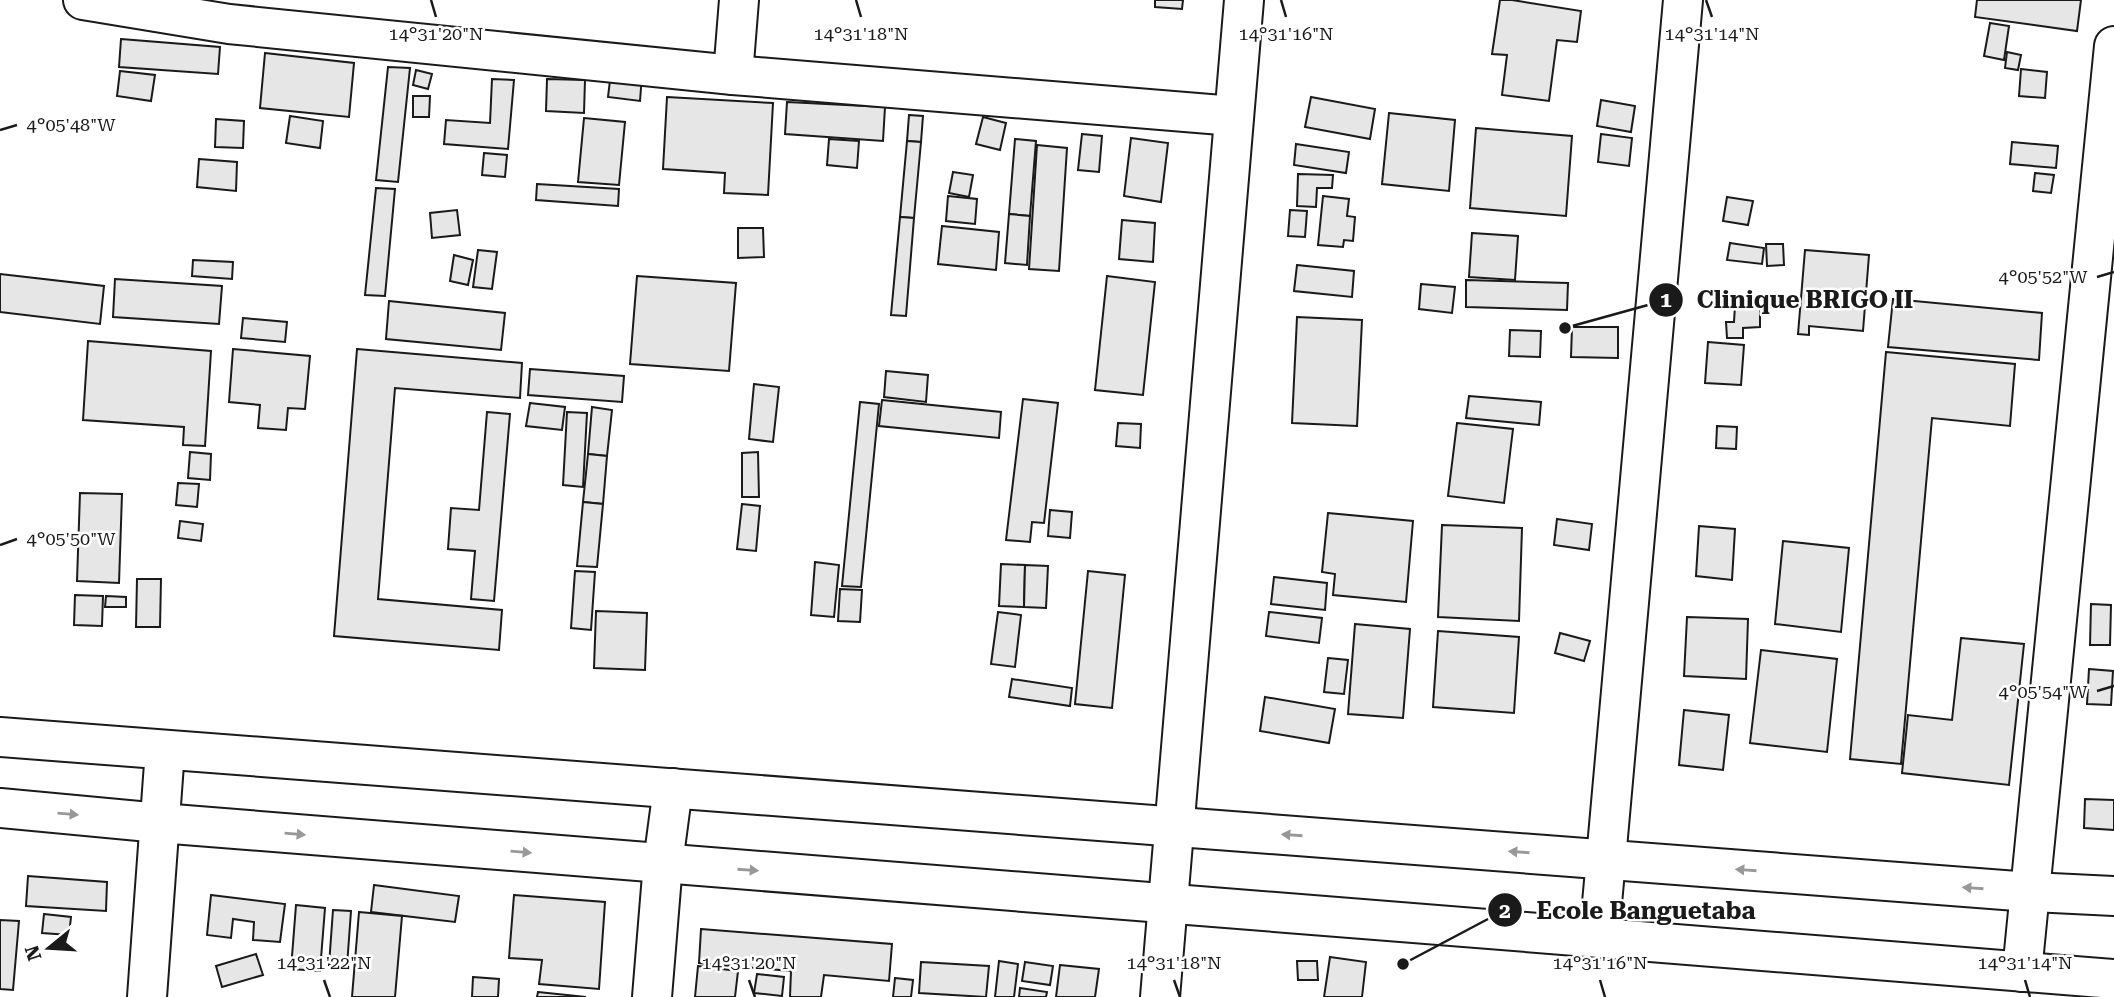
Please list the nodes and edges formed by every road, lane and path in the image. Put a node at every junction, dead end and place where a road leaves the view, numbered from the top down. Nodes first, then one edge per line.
1 (83, 0) edge
2 (739, 0) edge
3 (1244, 0) edge
4 (1683, 0) edge
5 (230, 12) edge
6 (2114, 46) edge
7 (733, 75) junction
8 (1234, 116) junction
9 (0, 737) edge
10 (165, 750) junction
11 (673, 788) junction
12 (0, 808) edge
13 (160, 823) junction
14 (1175, 826) junction
15 (1606, 859) junction
16 (663, 863) junction
17 (2030, 892) junction
18 (2114, 896) edge
19 (1168, 902) junction
20 (1599, 937) junction
21 (2022, 972) junction
22 (2114, 979) edge
23 (147, 997) edge
24 (652, 997) edge
25 (1160, 997) edge

1 - 5 street
2 - 7 street
3 - 8 street
4 - 15 street
5 - 7 street
6 - 17 street
7 - 8 street
8 - 14 street
9 - 10 street
10 - 11 street
10 - 13 street
11 - 14 street
11 - 16 street
12 -> 13 street
13 -> 16 street
13 - 23 street
15 -> 14 street
14 - 19 street
17 -> 15 street
15 - 20 street
16 -> 19 street
16 - 24 street
17 - 18 street
17 - 21 street
19 - 20 street
19 - 25 street
20 - 21 street
21 - 22 street

